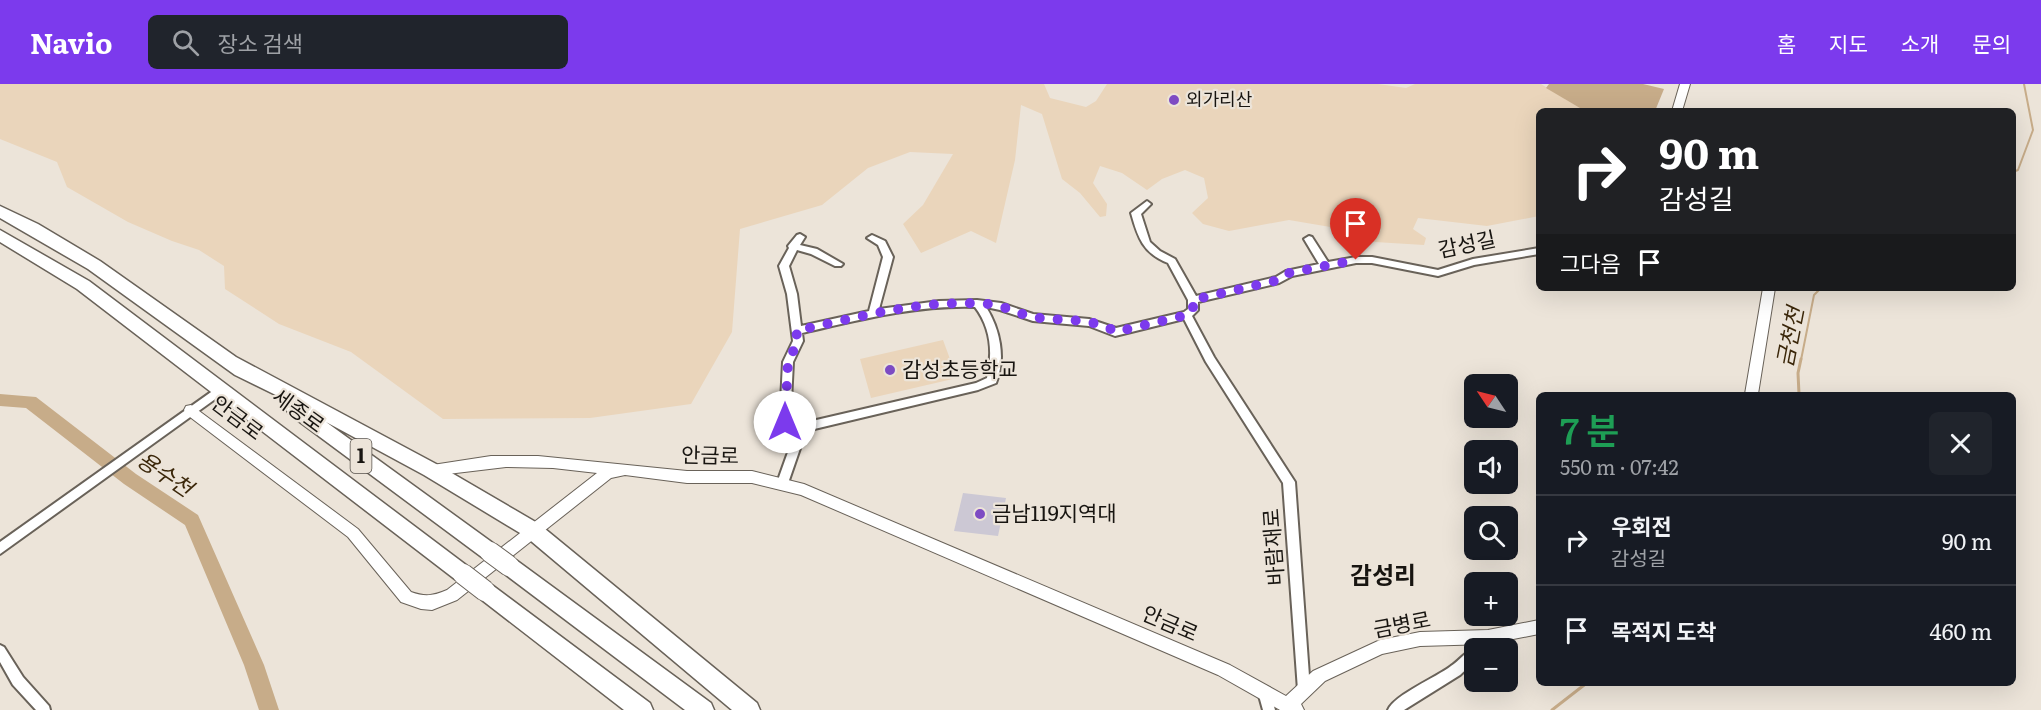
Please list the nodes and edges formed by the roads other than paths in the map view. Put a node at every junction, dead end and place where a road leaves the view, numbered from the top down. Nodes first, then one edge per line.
1 (1685, 84) edge
2 (1678, 108) edge
3 (1146, 204) dead end
4 (0, 211) edge
5 (0, 235) edge
6 (872, 238) dead end
7 (1309, 239) dead end
8 (1536, 252) edge
9 (838, 264) dead end
10 (1325, 266) junction
11 (1769, 291) edge
12 (1193, 300) junction
13 (977, 303) junction
14 (873, 314) junction
15 (1187, 315) junction
16 (796, 331) junction
17 (231, 362) junction
18 (221, 389) junction
19 (1751, 392) edge
20 (191, 410) junction
21 (798, 440) junction
22 (431, 470) junction
23 (615, 470) junction
24 (783, 483) junction
25 (532, 530) junction
26 (0, 549) edge
27 (1536, 628) edge
28 (1501, 638) edge
29 (1464, 642) edge
30 (0, 651) edge
31 (1464, 663) edge
32 (1304, 690) junction
33 (1264, 692) junction
34 (1292, 707) edge
35 (44, 710) edge
36 (642, 710) edge
37 (704, 710) edge
38 (749, 710) edge
39 (1269, 710) edge
40 (1394, 710) edge

1 - 2 street
3 - 12 street
4 - 17 highway, 세종로 / 1
5 - 18 highway, 세종로 / 1
6 - 14 street
7 - 10 street
8 - 10 street, 감성길
9 - 16 street
10 - 12 street, 감성길
11 - 19 street
12 - 15 street
13 - 14 street
13 - 15 street
13 - 21 street
14 - 16 street
15 - 32 street, 바람재로
16 - 21 street
17 - 22 highway
17 - 37 highway, 세종로 / 1, bridge
18 - 20 street
18 - 36 highway, 세종로 / 1, bridge
20 - 25 street, 안금로
20 - 26 street
21 - 24 street
22 - 23 street
22 - 25 highway
23 - 24 street, 안금로
23 - 25 street, 안금로
24 - 33 street, 안금로
25 - 38 highway
27 - 28 street, 금병로
29 - 32 street, 금병로
30 - 35 street
31 - 40 street
32 - 34 street, 금병로
33 - 34 street, 안금로
33 - 39 street

